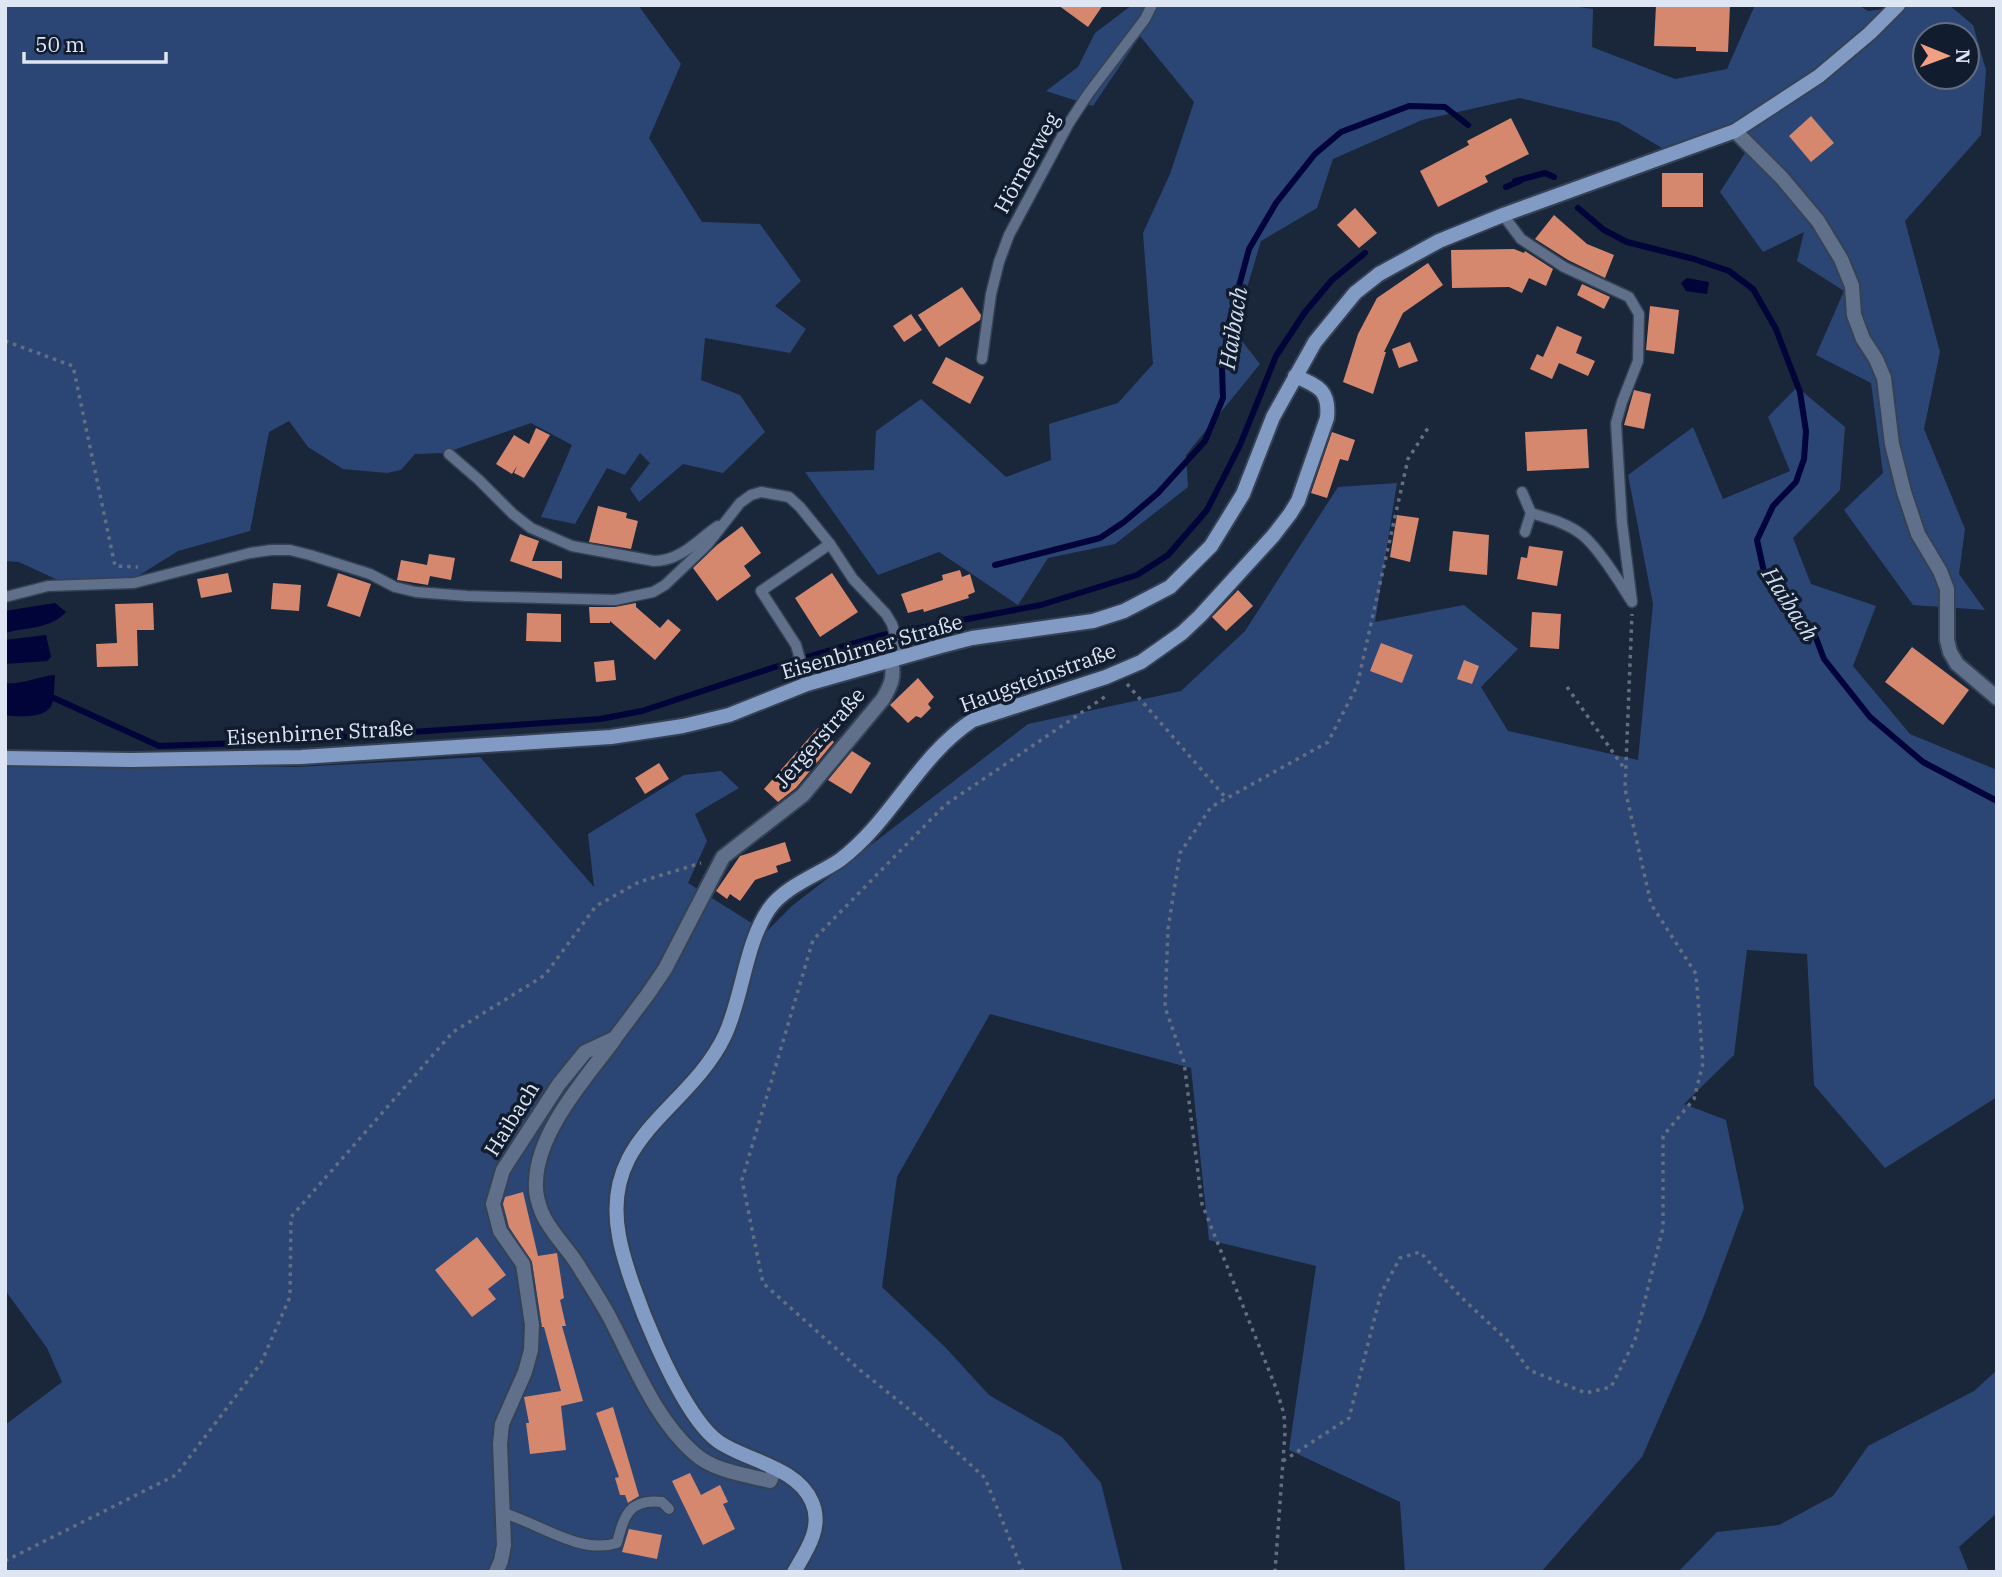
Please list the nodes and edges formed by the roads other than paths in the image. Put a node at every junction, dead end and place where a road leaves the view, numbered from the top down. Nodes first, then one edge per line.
1 (1152, 5) edge
2 (1898, 5) edge
3 (1735, 131) junction
4 (1503, 215) junction
5 (982, 359) dead end
6 (1295, 376) junction
7 (449, 454) dead end
8 (1522, 492) dead end
9 (1531, 513) junction
10 (725, 520) junction
11 (1525, 532) dead end
12 (830, 544) junction
13 (5, 597) edge
14 (897, 654) junction
15 (807, 684) junction
16 (1997, 698) edge
17 (5, 758) edge
18 (723, 857) joint
19 (615, 1038) junction
20 (775, 1469) junction
21 (669, 1509) dead end
22 (503, 1513) junction
23 (496, 1572) edge
24 (794, 1572) edge

1 - 5 lane, Hörnerweg
2 - 3 main road, Eisenbirner Straße
3 - 4 main road, Eisenbirner Straße
3 - 16 street
4 - 6 main road, Eisenbirner Straße
4 - 9 lane
6 - 14 main road, Eisenbirner Straße
6 - 20 main road, Haugsteinstraße
7 - 10 lane
8 - 9 lane
9 - 11 lane
10 - 12 lane
10 - 13 lane
12 - 14 lane
12 - 15 lane
14 - 15 main road, Eisenbirner Straße
14 - 18 street, Jergerstraße
15 - 17 main road, Eisenbirner Straße
18 - 19 street, Haibach
19 - 20 street
19 - 22 street, Haibach
20 - 24 main road, Haugsteinstraße
21 - 22 lane
22 - 23 street, Haibach

